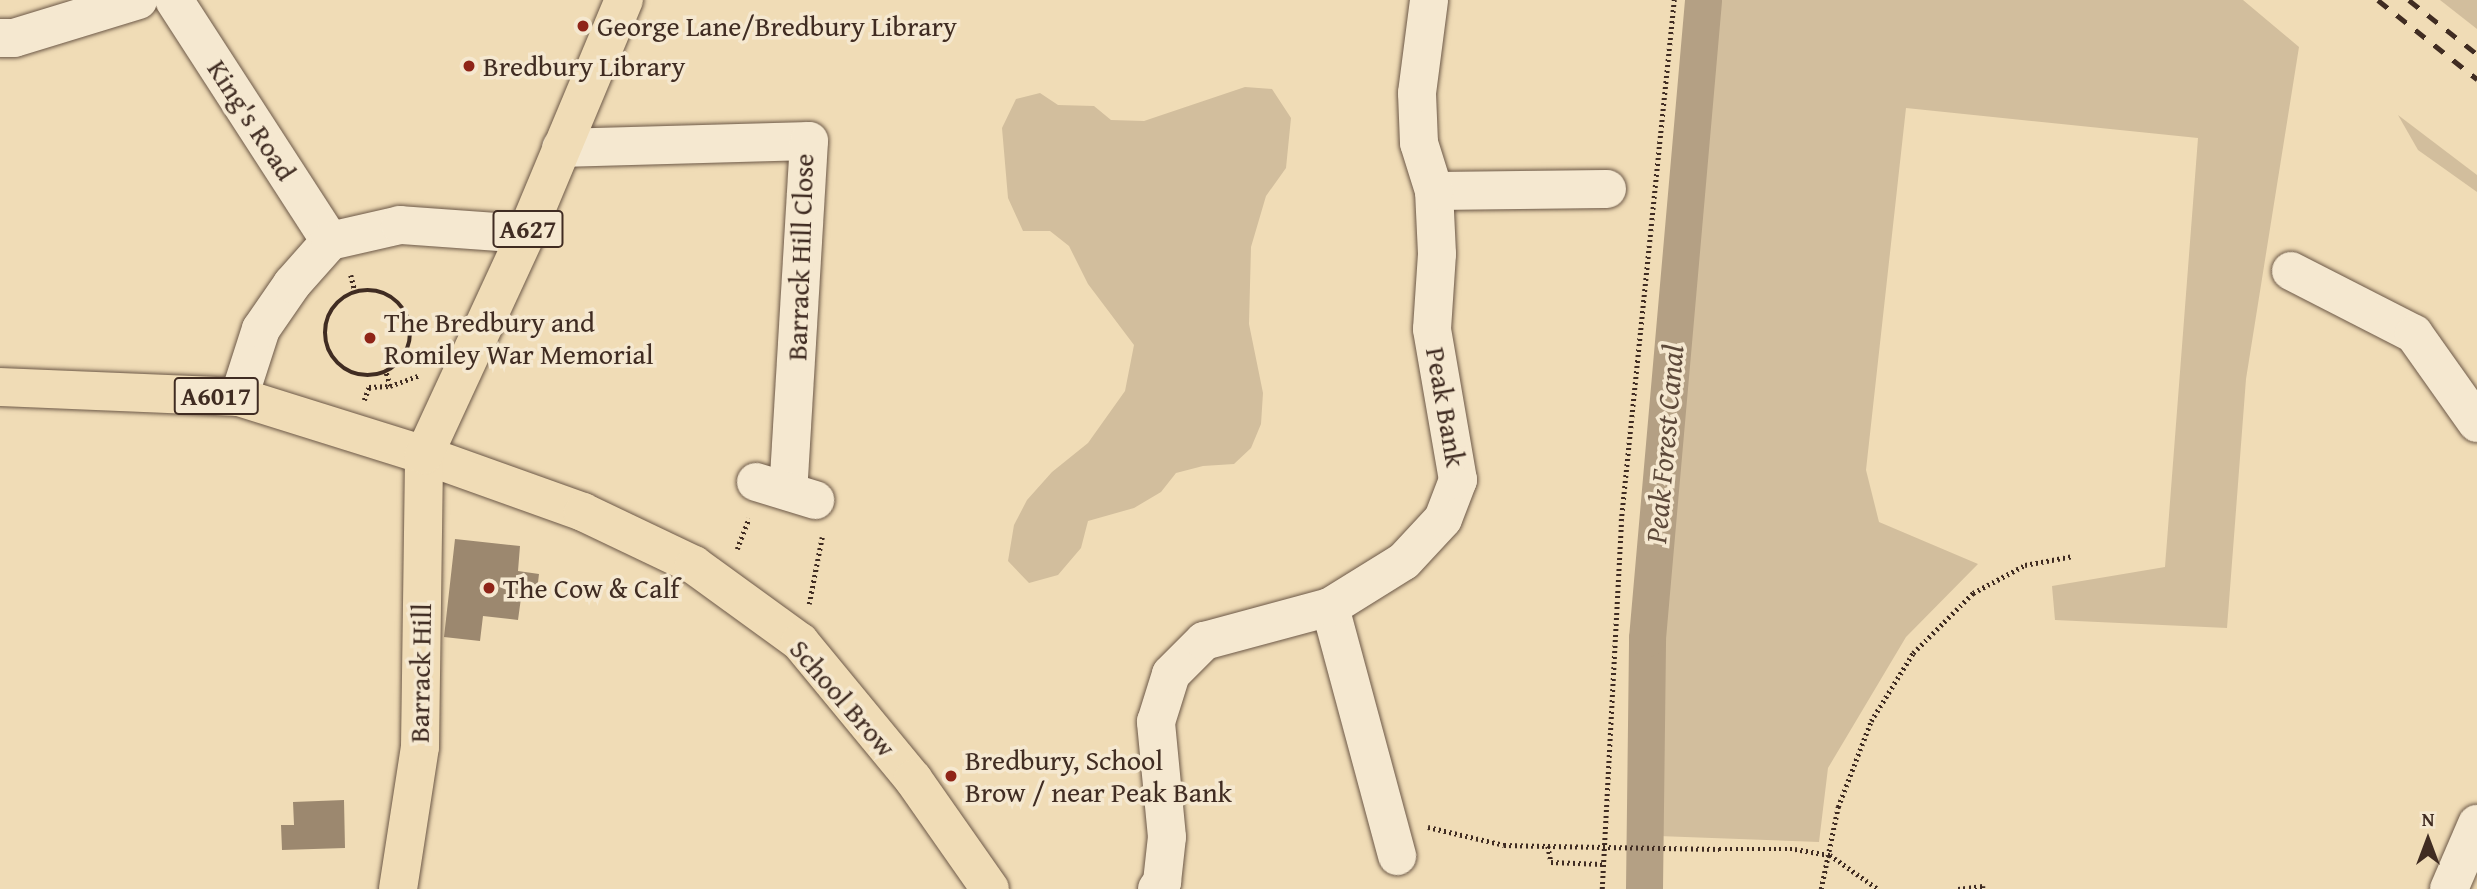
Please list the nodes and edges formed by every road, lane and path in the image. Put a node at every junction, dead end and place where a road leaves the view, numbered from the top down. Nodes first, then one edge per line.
1 (138, 0) edge
2 (174, 0) edge
3 (624, 0) edge
4 (1429, 0) edge
5 (1674, 0) edge
6 (0, 38) edge
7 (561, 148) junction
8 (1607, 189) dead end
9 (1434, 191) junction
10 (526, 234) junction
11 (330, 241) junction
12 (2291, 271) dead end
13 (355, 291) joint
14 (0, 387) edge
15 (239, 397) junction
16 (2477, 423) edge
17 (424, 455) junction
18 (786, 491) junction
19 (2073, 556) dead end
20 (721, 585) junction
21 (1330, 607) junction
22 (800, 642) junction
23 (1386, 818) junction
24 (2477, 824) edge
25 (1549, 846) junction
26 (1830, 855) junction
27 (1397, 856) dead end
28 (1602, 864) junction
29 (398, 889) edge
30 (990, 889) edge
31 (1157, 889) edge
32 (1602, 889) edge
33 (1821, 889) edge
34 (1878, 889) edge
35 (1958, 889) edge
36 (1983, 889) edge
37 (2449, 889) edge

1 - 6 street
2 - 11 street, King's Road
3 - 7 main road, A627
4 - 9 street, Peak Bank
5 - 28 path
7 - 10 main road, A627
7 - 18 street, Barrack Hill Close
8 - 9 street
9 - 21 street, Peak Bank
10 - 11 street
10 - 17 main road, A627
11 - 15 street
12 - 16 street
13 - 13 path
14 - 15 main road, A6017
15 - 17 main road, A6017
17 - 20 main road, School Brow
17 - 29 main road, Barrack Hill / A627
18 - 20 path
18 - 22 path
19 - 26 path
20 - 22 main road, School Brow
21 - 23 street
21 - 31 street, Peak Bank
22 - 30 main road, School Brow
23 - 25 path
23 - 27 street
24 - 37 street
25 - 26 path, bridge
25 - 28 path
26 - 33 path
26 - 34 path
28 - 32 path
35 - 36 path

